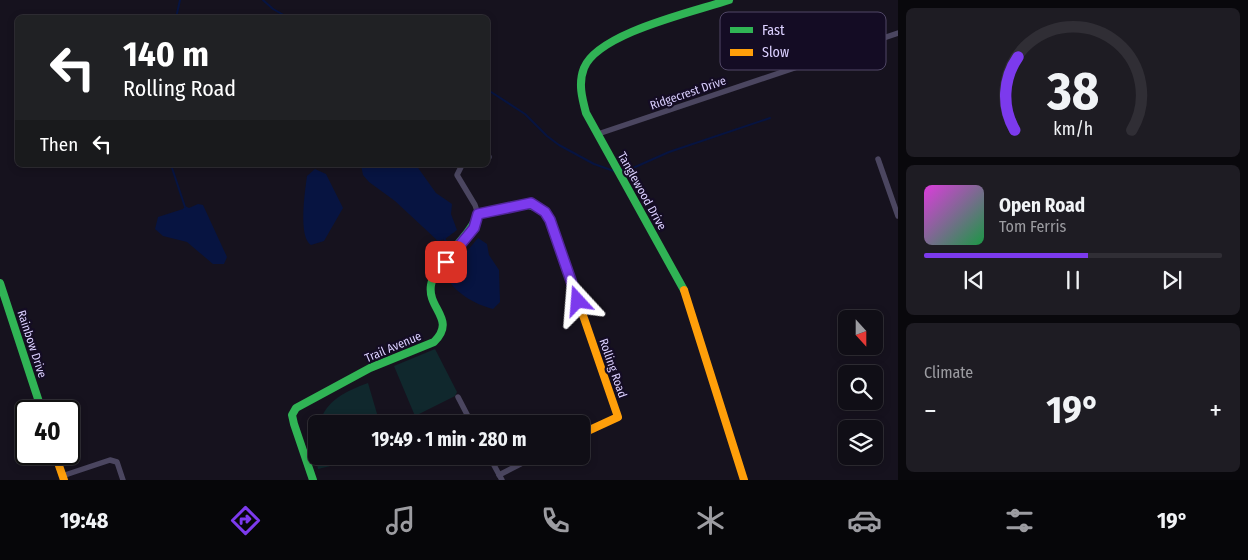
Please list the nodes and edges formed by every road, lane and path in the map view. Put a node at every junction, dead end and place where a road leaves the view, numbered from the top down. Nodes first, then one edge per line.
1 (729, 0) edge
2 (898, 33) edge
3 (886, 37) edge
4 (788, 70) edge
5 (598, 134) junction
6 (878, 158) dead end
7 (461, 167) edge
8 (478, 214) junction
9 (898, 216) edge
10 (0, 283) edge
11 (458, 397) dead end
12 (38, 400) edge
13 (467, 415) edge
14 (590, 430) edge
15 (59, 465) edge
16 (494, 465) edge
17 (521, 465) edge
18 (500, 477) edge
19 (63, 478) edge
20 (123, 480) edge
21 (313, 480) edge
22 (744, 480) edge

1 - 5 street, Tanglewood Drive
2 - 3 street, Ridgecrest Drive
4 - 5 street, Ridgecrest Drive
5 - 22 street, Tanglewood Drive
6 - 9 street
7 - 8 street
8 - 14 street, Rolling Road
8 - 21 street, Trail Avenue
10 - 12 street, Rainbow Drive
11 - 13 street
15 - 19 street
16 - 18 street
17 - 18 street
19 - 20 street

